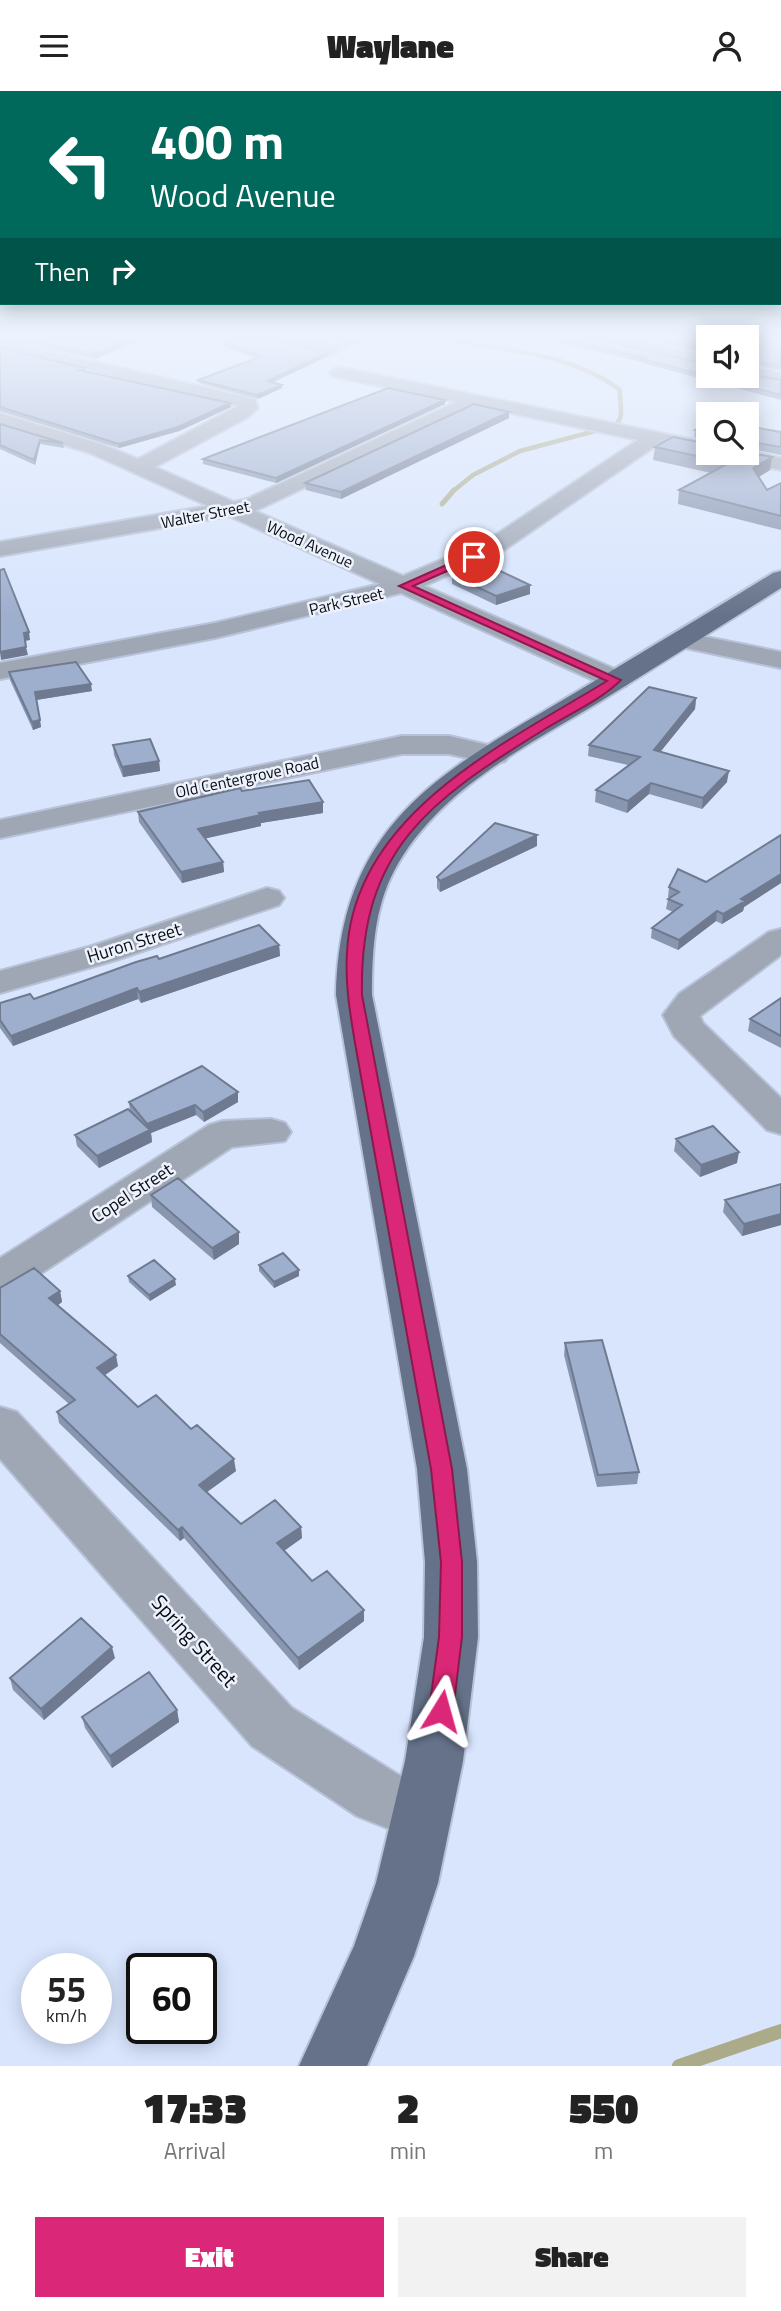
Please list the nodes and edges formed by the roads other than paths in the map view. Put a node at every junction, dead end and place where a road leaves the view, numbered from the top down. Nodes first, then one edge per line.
1 (42, 432) edge
2 (206, 432) edge
3 (408, 432) edge
4 (626, 432) edge
5 (655, 438) junction
6 (696, 446) edge
7 (759, 459) edge
8 (781, 464) edge
9 (138, 468) junction
10 (235, 510) junction
11 (0, 549) edge
12 (781, 578) edge
13 (404, 586) junction
14 (681, 639) junction
15 (781, 660) edge
16 (0, 671) edge
17 (615, 680) junction
18 (495, 755) junction
19 (0, 829) edge
20 (267, 898) dead end
21 (781, 939) edge
22 (0, 982) edge
23 (781, 1121) edge
24 (271, 1132) dead end
25 (0, 1279) edge
26 (0, 1426) edge
27 (422, 1813) junction
28 (333, 2066) edge

1 - 9 street, Wood Avenue
2 - 9 street
3 - 10 street, Walter Street
4 - 5 street
5 - 6 street
5 - 13 street, Park Street
7 - 8 street
9 - 10 street, Wood Avenue
10 - 11 street, Walter Street
10 - 13 street, Wood Avenue
12 - 14 main road
13 - 16 street, Park Street
13 - 17 street, Wood Avenue
14 - 15 street
14 - 17 main road
17 - 18 main road
18 - 19 street, Old Centergrove Road
18 - 27 main road
20 - 22 street, Huron Street
21 - 23 street
24 - 25 street, Copel Street
26 - 27 street, Spring Street
27 - 28 main road

